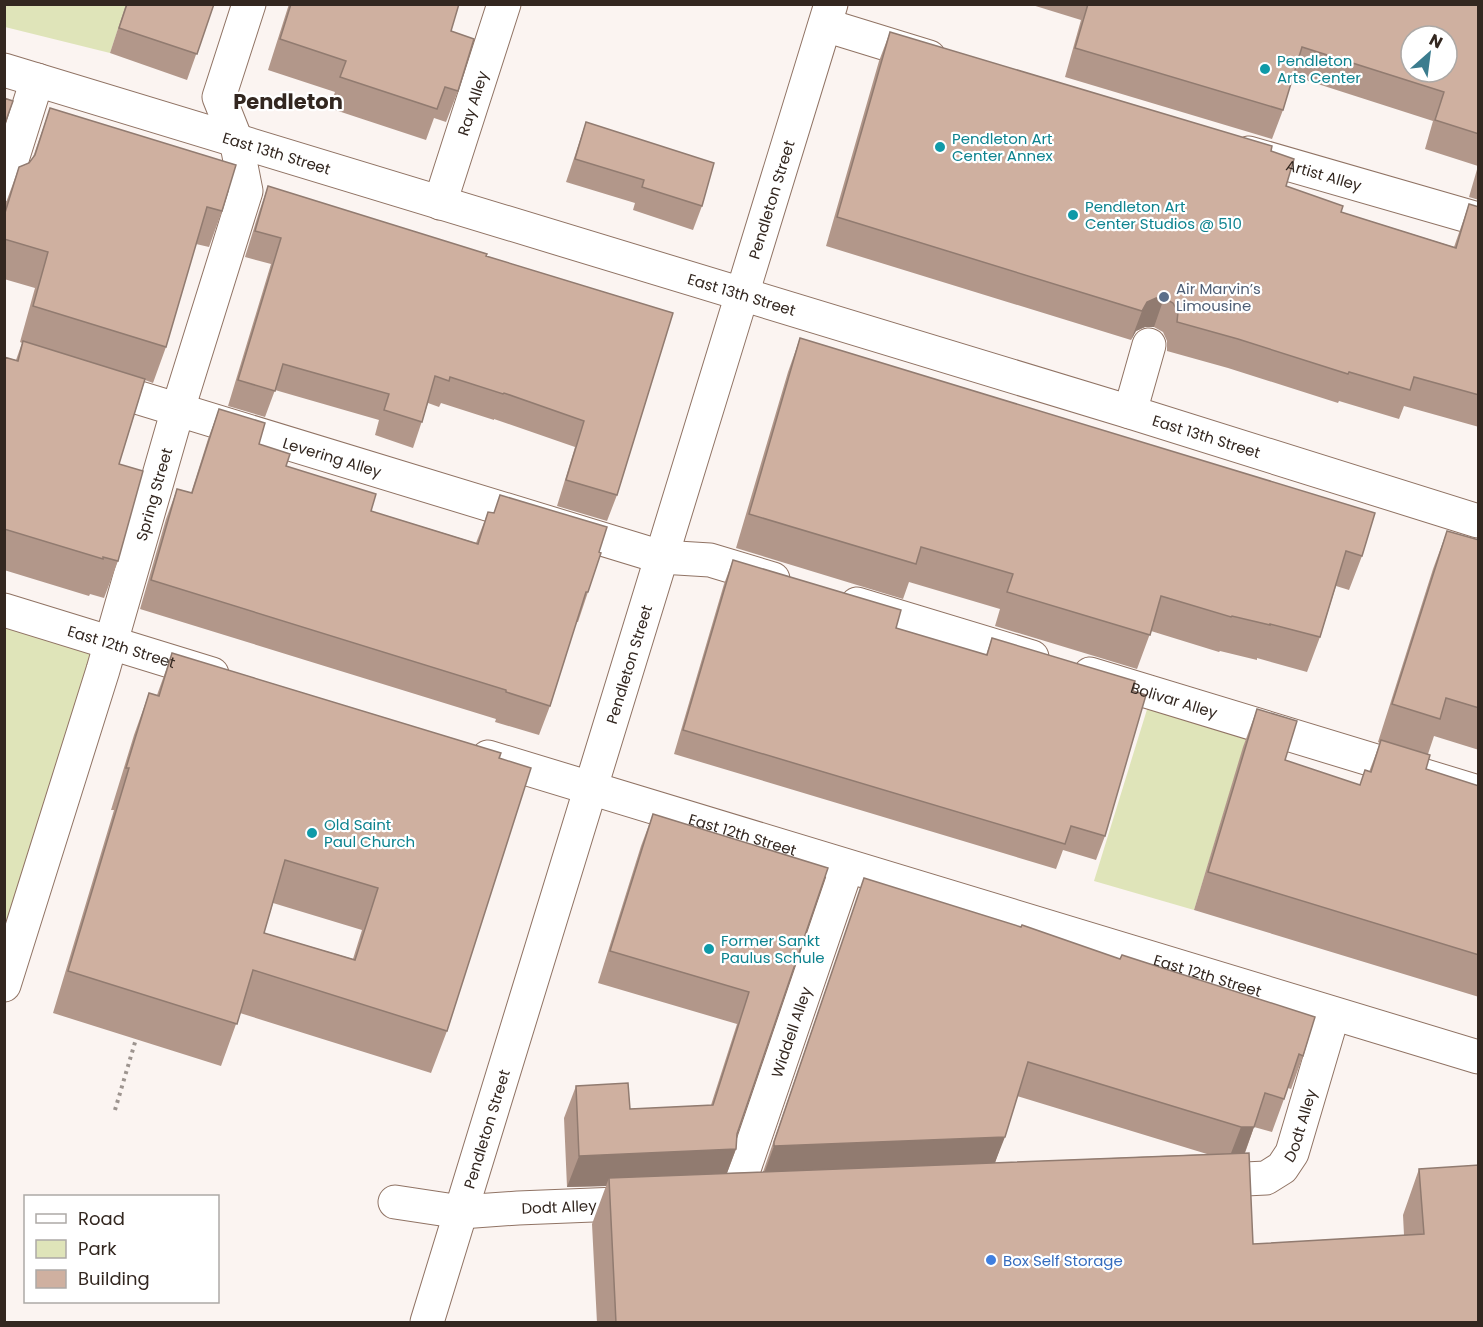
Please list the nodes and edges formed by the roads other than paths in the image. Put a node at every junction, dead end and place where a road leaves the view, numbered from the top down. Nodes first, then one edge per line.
1 (249, 4) edge
2 (504, 4) edge
3 (828, 15) edge
4 (960, 66) edge
5 (4, 70) edge
6 (37, 80) junction
7 (236, 140) junction
8 (1222, 145) edge
9 (4, 185) edge
10 (440, 203) junction
11 (1479, 219) edge
12 (741, 294) junction
13 (1149, 345) dead end
14 (69, 377) edge
15 (178, 410) junction
16 (1130, 412) junction
17 (1479, 521) edge
18 (661, 557) junction
19 (4, 610) edge
20 (111, 643) junction
21 (245, 684) edge
22 (458, 748) edge
23 (590, 789) junction
24 (1479, 792) edge
25 (847, 867) junction
26 (4, 985) edge
27 (1333, 1014) junction
28 (1479, 1058) edge
29 (1171, 1182) edge
30 (743, 1200) edge
31 (395, 1202) dead end
32 (672, 1202) edge
33 (461, 1212) junction
34 (427, 1323) edge

1 - 7 street, Spring Street
2 - 10 street, Ray Alley
3 - 4 street
3 - 12 street, Pendleton Street
5 - 6 street, East 13th Street
6 - 7 street, East 13th Street
6 - 9 street
7 - 10 street, East 13th Street
7 - 15 street, Spring Street
8 - 11 street, Artist Alley
10 - 12 street, East 13th Street
12 - 16 street, East 13th Street
12 - 18 street, Pendleton Street
13 - 16 street
14 - 15 street, Levering Alley
15 - 18 street, Levering Alley
15 - 20 street, Spring Street
16 - 17 street, East 13th Street
18 - 23 street, Pendleton Street
18 - 24 street, Bolivar Alley
19 - 20 street, East 12th Street
20 - 21 street, East 12th Street
20 - 26 street, Spring Street
22 - 23 street, East 12th Street
23 - 25 street, East 12th Street
23 - 33 street, Pendleton Street
25 - 27 street, East 12th Street
25 - 30 street, Widdell Alley
27 - 28 street, East 12th Street
27 - 29 street, Dodt Alley
31 - 33 street, Dodt Alley
32 - 33 street, Dodt Alley
33 - 34 street, Pendleton Street

